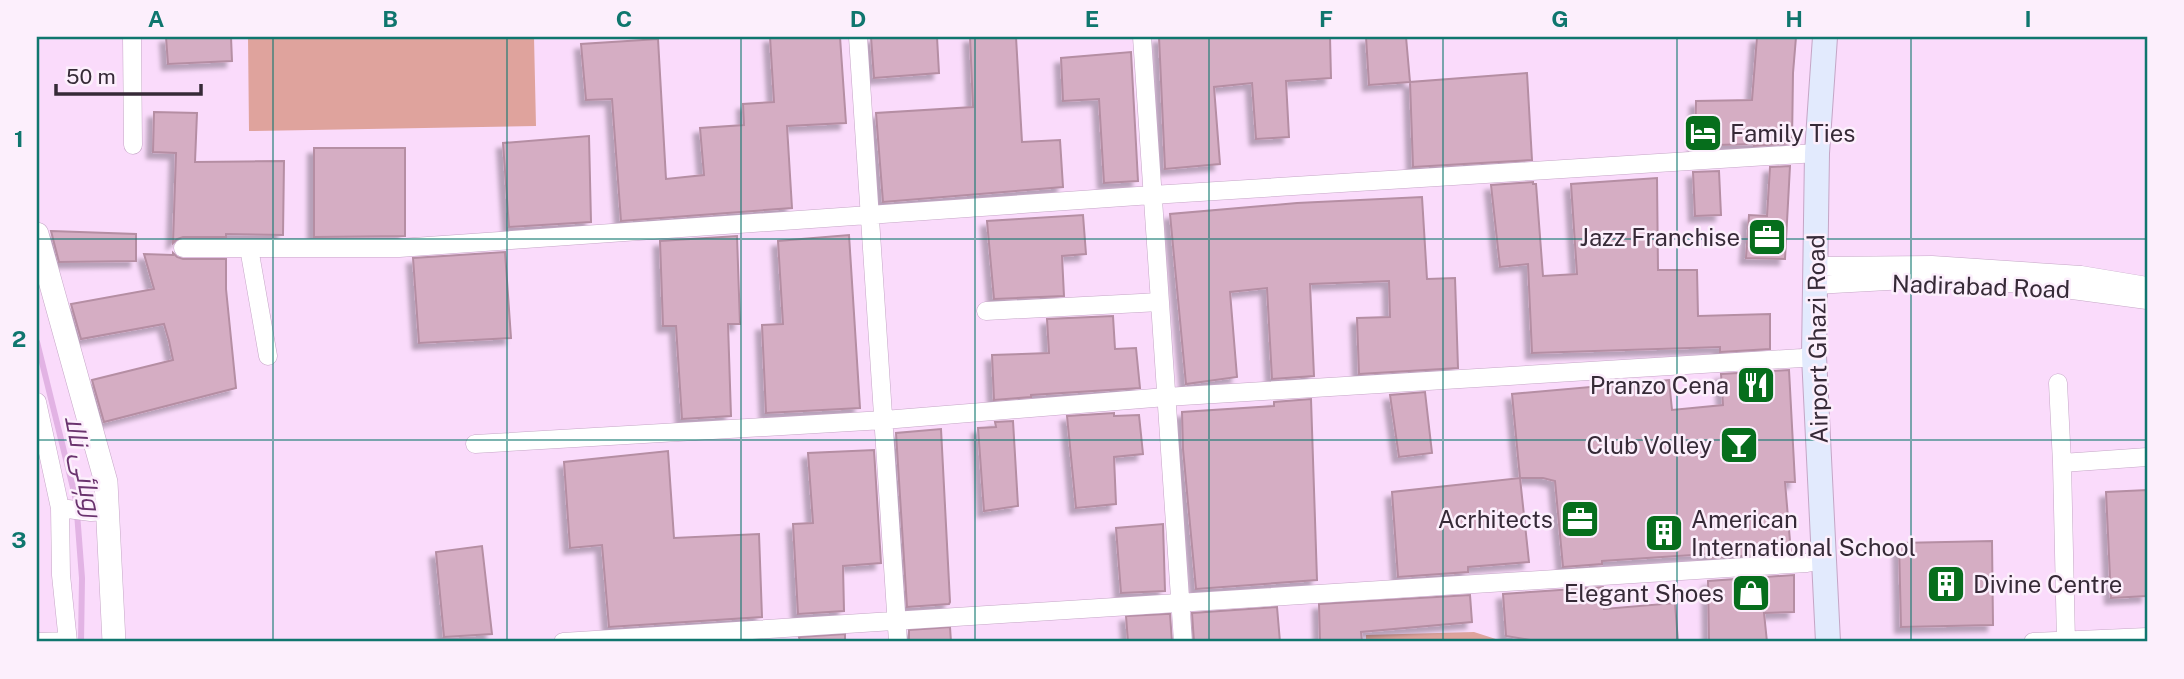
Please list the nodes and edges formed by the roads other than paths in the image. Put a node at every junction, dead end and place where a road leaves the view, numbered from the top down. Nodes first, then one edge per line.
1 (132, 37) edge
2 (858, 37) edge
3 (1142, 37) edge
4 (1825, 37) edge
5 (132, 145) dead end
6 (1817, 153) junction
7 (1152, 195) junction
8 (869, 215) junction
9 (37, 234) edge
10 (183, 248) dead end
11 (249, 248) junction
12 (1815, 275) junction
13 (2147, 286) edge
14 (2147, 300) edge
15 (1160, 302) junction
16 (986, 311) dead end
17 (268, 356) dead end
18 (1814, 356) junction
19 (2058, 383) dead end
20 (1167, 397) junction
21 (37, 402) edge
22 (884, 420) junction
23 (475, 444) dead end
24 (2147, 457) edge
25 (2062, 463) junction
26 (65, 509) junction
27 (99, 512) junction
28 (1824, 560) junction
29 (1181, 603) junction
30 (897, 618) junction
31 (2147, 637) edge
32 (68, 641) edge
33 (37, 642) edge
34 (114, 642) edge
35 (563, 642) edge
36 (898, 642) edge
37 (1183, 642) edge
38 (1828, 642) edge
39 (2033, 642) edge
40 (2066, 642) edge

1 - 5 street
2 - 8 street
3 - 7 street
4 - 6 main road, Airport Ghazi Road
6 - 7 street
6 - 12 main road, Airport Ghazi Road
7 - 8 street
7 - 15 street
8 - 11 street
8 - 22 street
9 - 27 street
10 - 11 street
11 - 17 street
12 - 13 street, Nadirabad Road
12 - 14 street, Nadirabad Road
12 - 18 main road, Airport Ghazi Road
15 - 16 street
15 - 20 street
18 - 20 street
18 - 28 main road, Airport Ghazi Road
19 - 25 street
20 - 22 street
20 - 29 street
21 - 26 street
22 - 23 street
22 - 30 street
24 - 25 street
25 - 40 street
26 - 27 street
26 - 32 street
27 - 34 street
28 - 29 street
28 - 38 main road, Airport Ghazi Road
29 - 30 street
29 - 37 street
30 - 35 street
30 - 36 street
31 - 40 street
32 - 33 street
39 - 40 street

